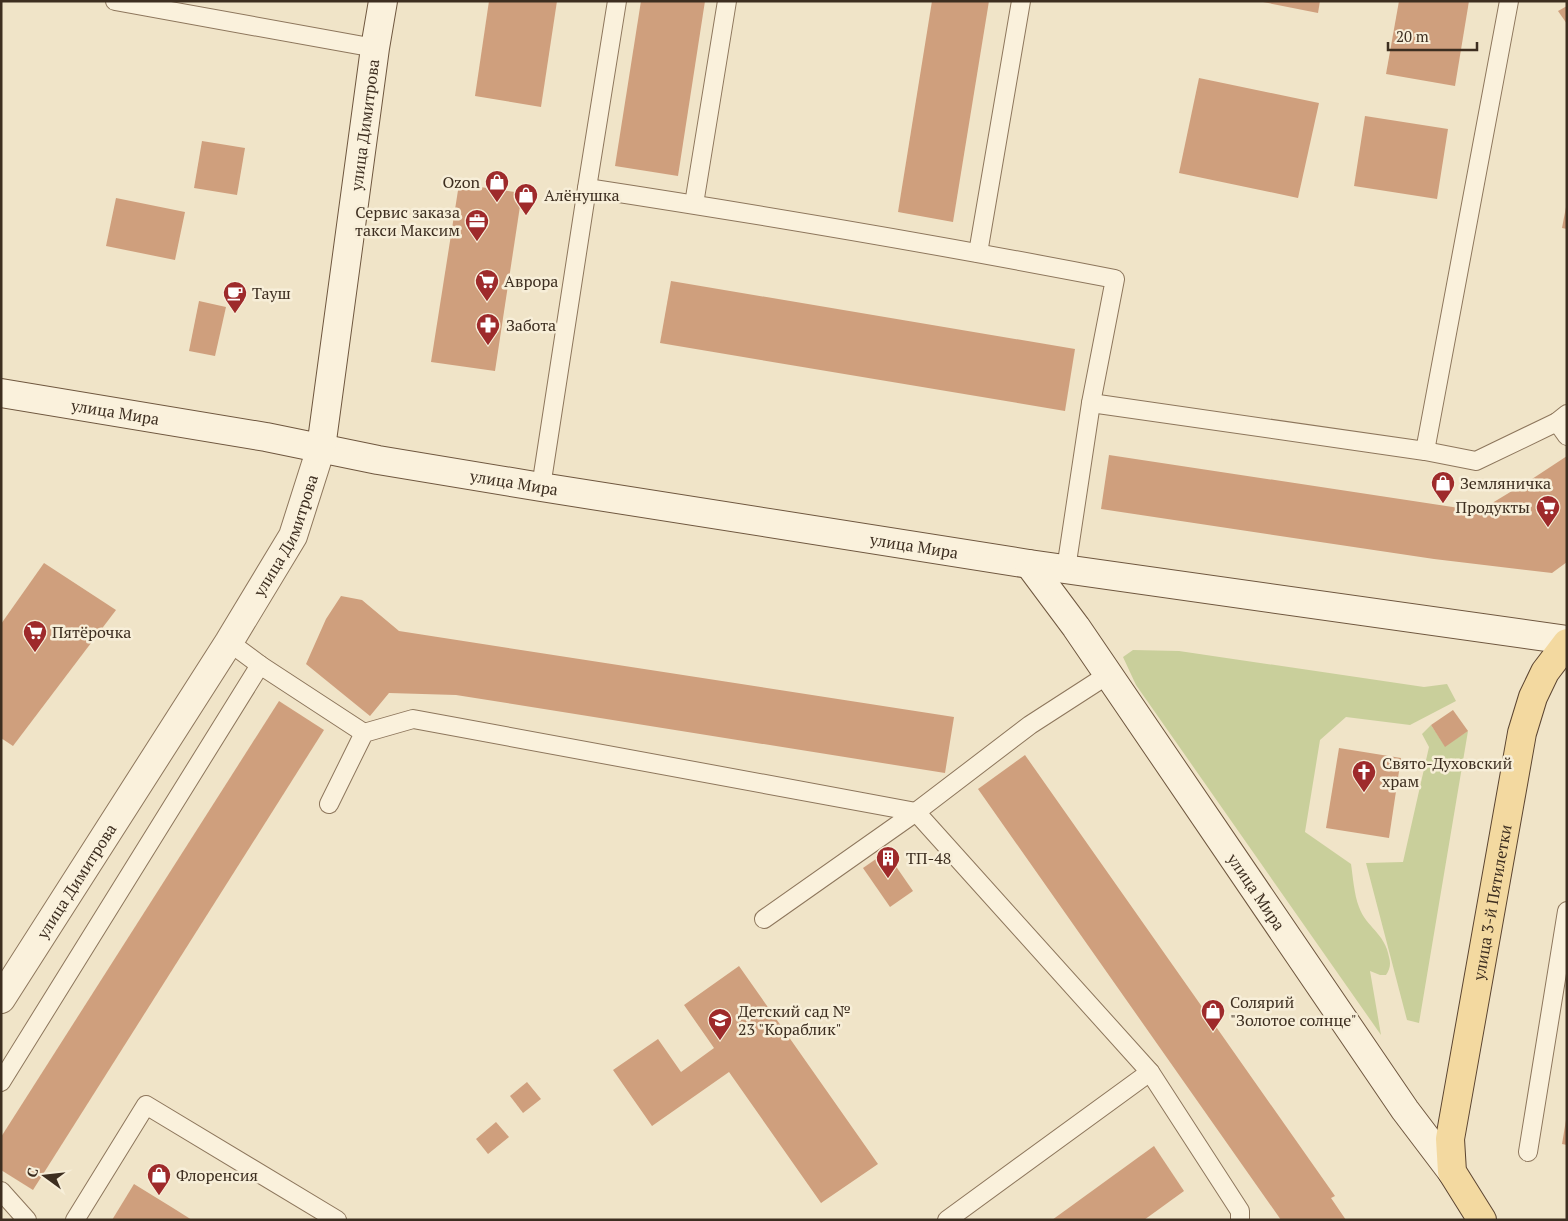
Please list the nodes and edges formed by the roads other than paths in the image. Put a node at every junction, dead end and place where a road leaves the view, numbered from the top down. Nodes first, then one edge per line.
1 (115, 1) edge
2 (383, 1) edge
3 (617, 1) edge
4 (727, 1) edge
5 (1021, 1) edge
6 (1508, 1) edge
7 (164, 5) edge
8 (375, 48) junction
9 (587, 188) junction
10 (694, 204) junction
11 (978, 253) junction
12 (1, 393) edge
13 (1091, 403) junction
14 (1563, 424) edge
15 (321, 448) junction
16 (1425, 452) junction
17 (541, 488) junction
18 (1028, 564) junction
19 (1066, 568) junction
20 (1567, 641) edge
21 (229, 642) junction
22 (260, 665) junction
23 (1109, 674) junction
24 (364, 733) junction
25 (329, 804) dead end
26 (916, 812) junction
27 (1567, 911) edge
28 (764, 919) dead end
29 (1, 999) edge
30 (1150, 1072) junction
31 (1, 1082) edge
32 (1528, 1152) dead end
33 (1452, 1172) junction
34 (1, 1191) edge
35 (27, 1220) edge
36 (75, 1220) edge
37 (337, 1220) edge
38 (947, 1220) edge
39 (1240, 1220) edge
40 (1482, 1220) edge

1 - 7 lane
2 - 8 main road, улица Димитрова
3 - 9 lane
4 - 10 lane
5 - 11 lane
6 - 16 lane
7 - 8 lane
8 - 15 main road, улица Димитрова
9 - 10 lane
9 - 17 lane
10 - 11 lane
11 - 13 lane
12 - 15 main road, улица Мира
13 - 16 lane
13 - 19 lane
14 - 16 lane
15 - 17 main road, улица Мира
15 - 21 main road, улица Димитрова
17 - 18 main road, улица Мира
18 - 19 main road, улица Мира
18 - 23 main road, улица Мира
19 - 20 main road, улица Мира
20 - 33 main road, улица 3-й Пятилетки
21 - 22 lane
21 - 29 main road, улица Димитрова
22 - 24 lane
22 - 31 lane
23 - 26 lane
23 - 33 main road, улица Мира
24 - 25 lane
24 - 26 lane
26 - 28 lane
26 - 30 lane
27 - 32 lane
30 - 38 lane
30 - 39 lane
33 - 40 main road, улица Мира
34 - 35 lane
36 - 37 lane

